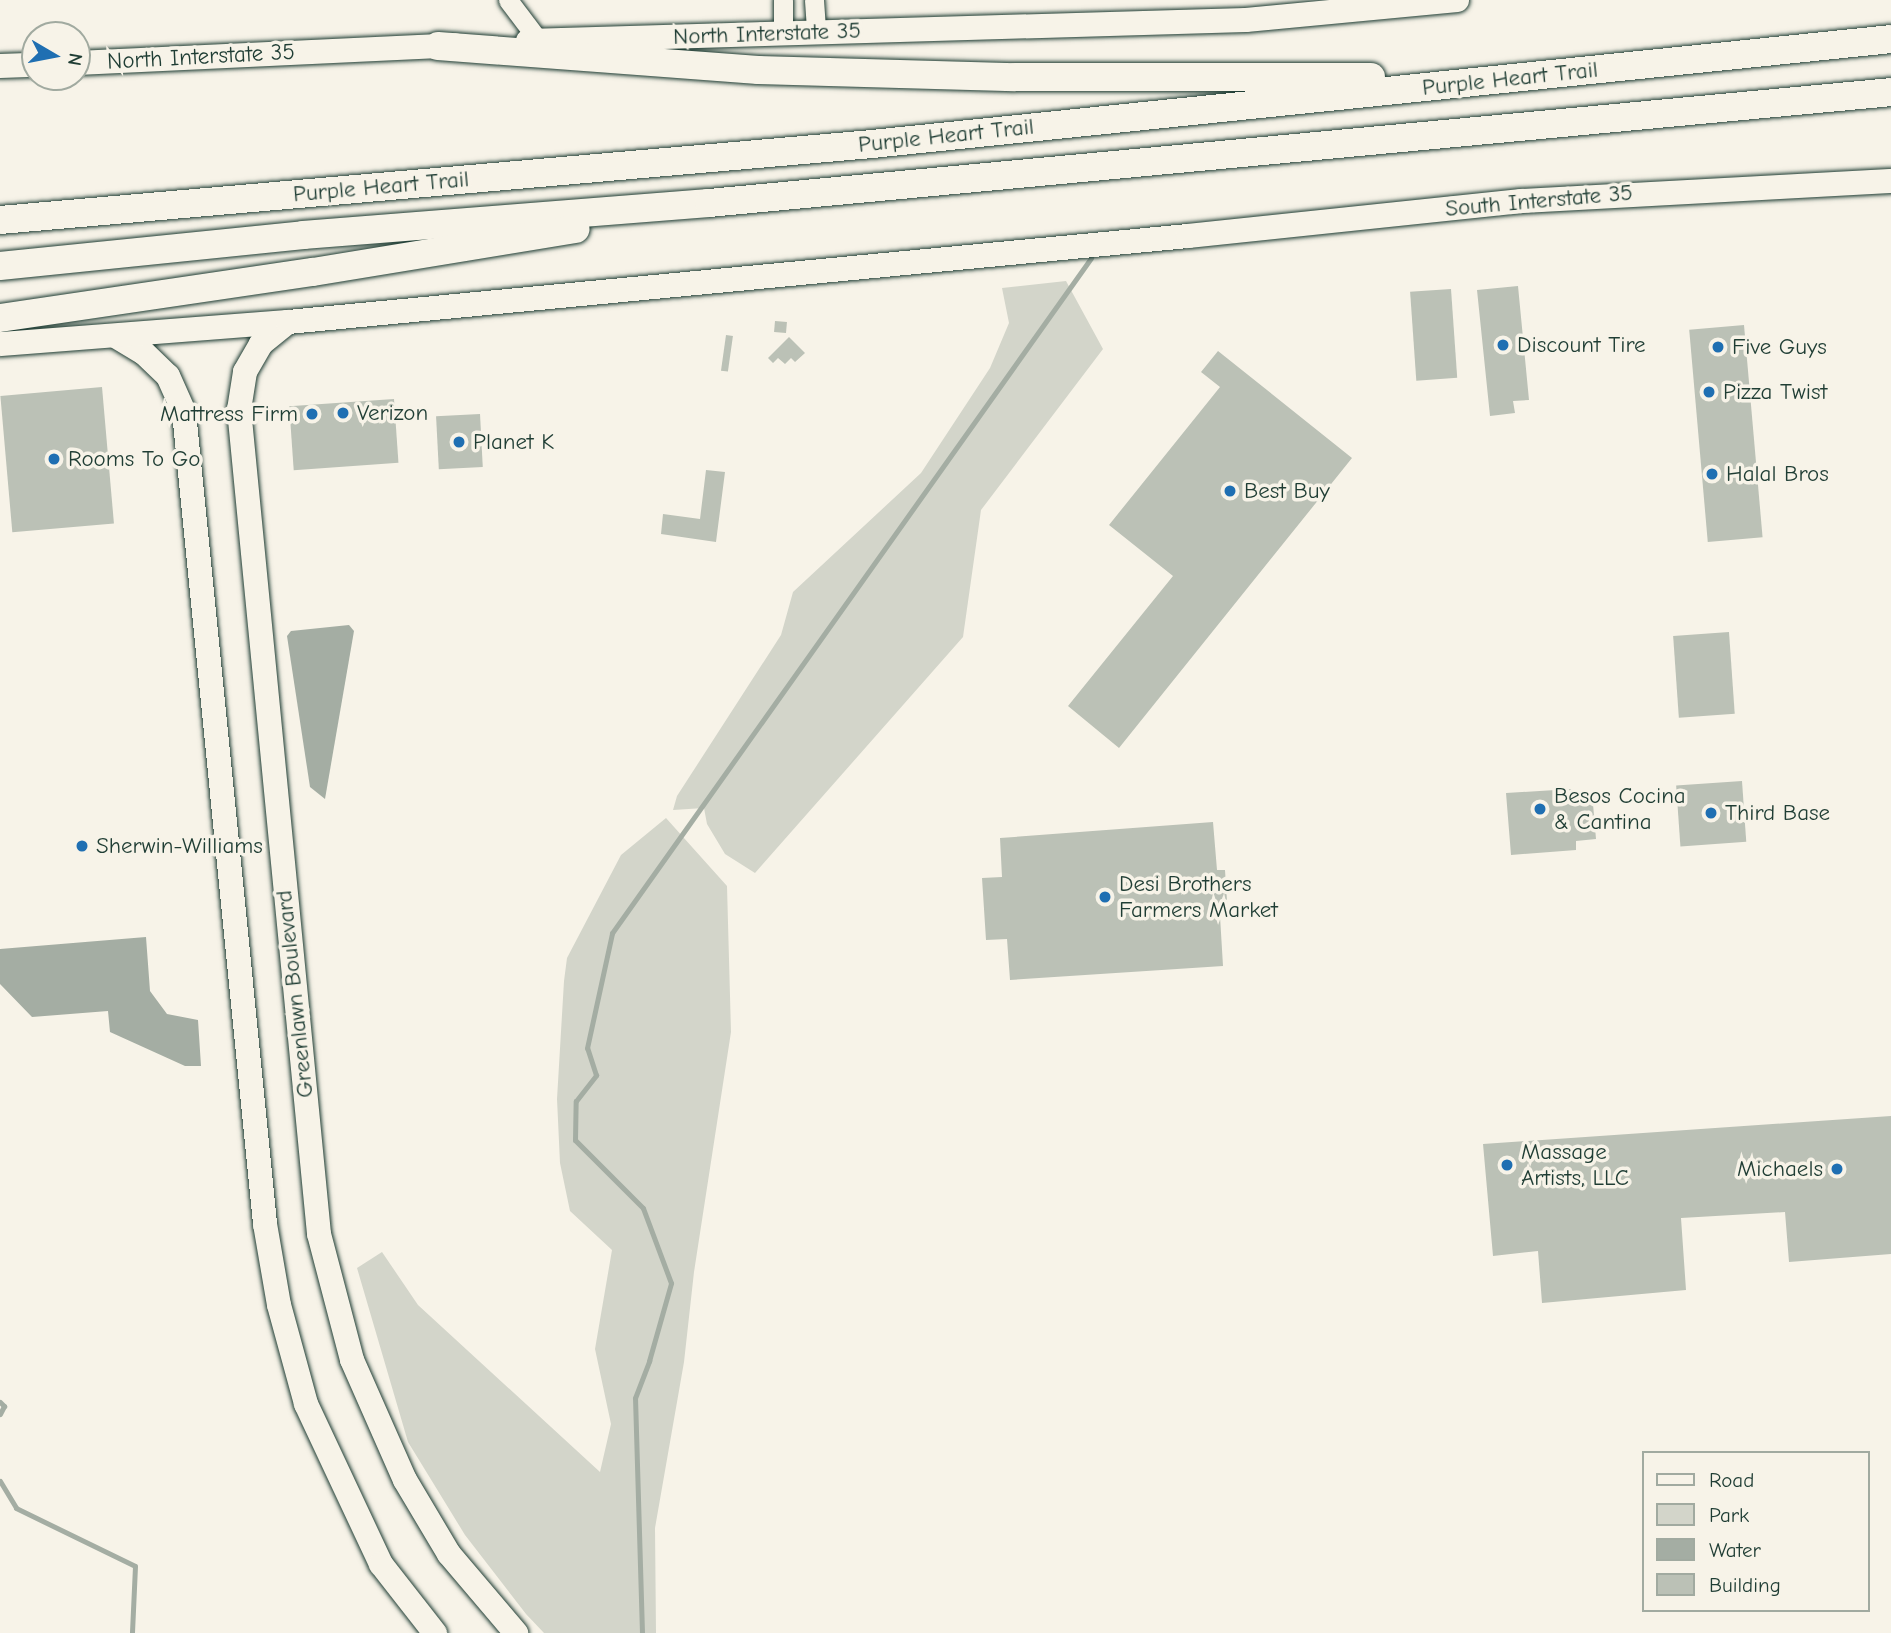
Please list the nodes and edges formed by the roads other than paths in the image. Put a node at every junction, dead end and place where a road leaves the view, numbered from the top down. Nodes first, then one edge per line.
1 (508, 0) edge
2 (783, 0) edge
3 (814, 0) edge
4 (1457, 0) edge
5 (816, 32) junction
6 (783, 34) junction
7 (1891, 39) edge
8 (539, 41) junction
9 (438, 46) junction
10 (91, 62) edge
11 (21, 65) edge
12 (0, 66) edge
13 (1528, 77) junction
14 (1891, 92) edge
15 (1891, 181) edge
16 (709, 203) junction
17 (0, 220) edge
18 (0, 266) edge
19 (0, 318) edge
20 (288, 322) junction
21 (117, 337) junction
22 (0, 344) edge
23 (435, 1633) edge
24 (516, 1633) edge

1 - 8 street
2 - 6 street
3 - 5 street
4 - 5 main road, North Interstate 35
5 - 6 main road, North Interstate 35
6 - 8 main road, North Interstate 35
7 - 13 highway, Purple Heart Trail
8 - 9 main road, North Interstate 35
9 - 10 main road, North Interstate 35
9 - 13 highway
11 - 12 main road
13 - 17 highway, Purple Heart Trail
14 - 16 highway, Purple Heart Trail
15 - 20 main road, South Interstate 35
16 - 18 highway, Purple Heart Trail
16 - 19 highway
20 - 21 main road
20 - 24 main road, Greenlawn Boulevard
21 - 22 main road
21 - 23 main road

